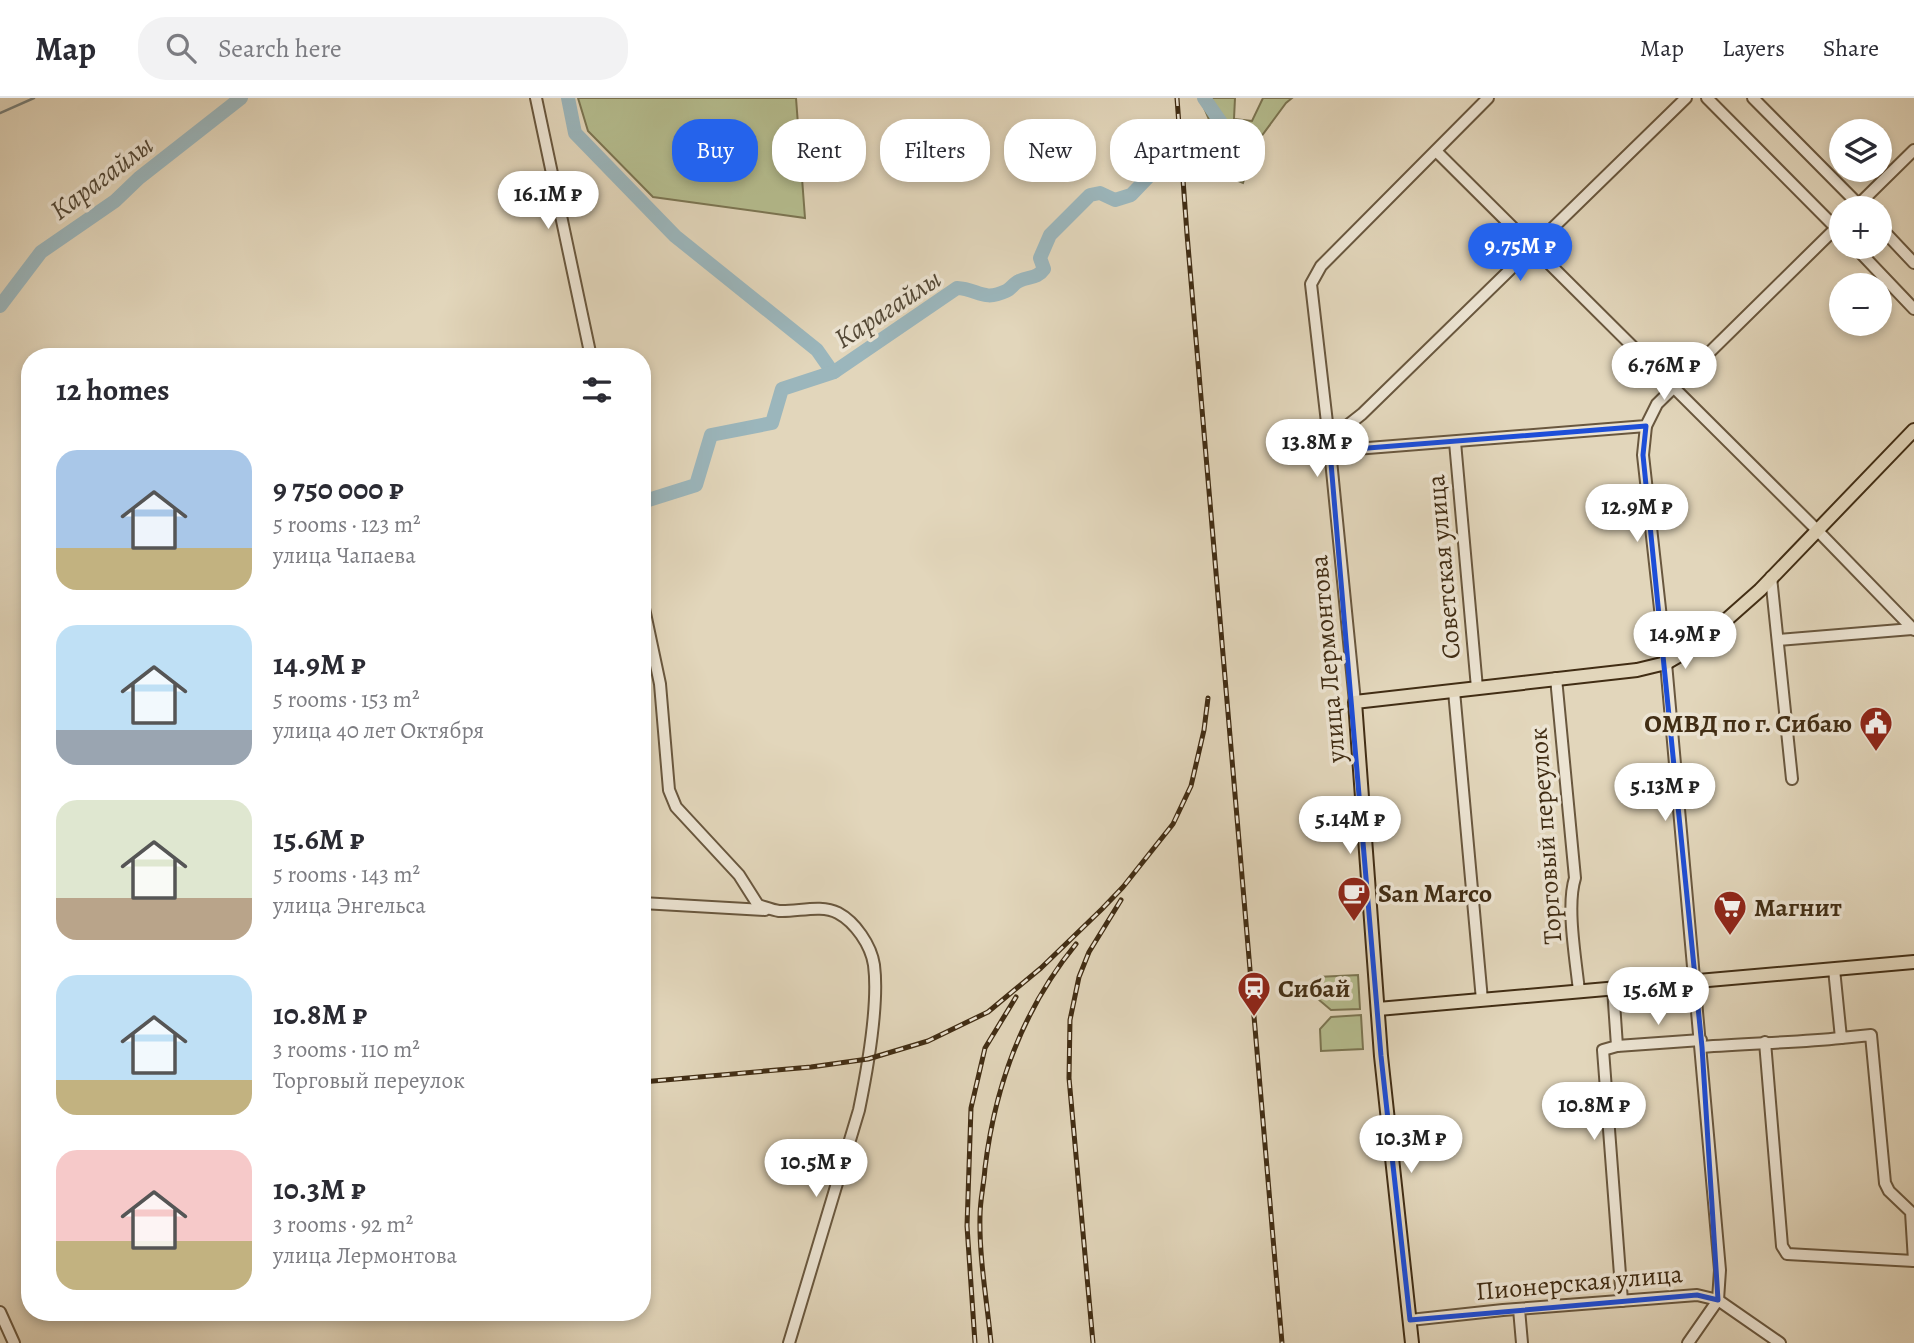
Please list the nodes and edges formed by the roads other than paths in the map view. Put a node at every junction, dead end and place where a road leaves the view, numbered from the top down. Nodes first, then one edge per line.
1 (536, 98) edge
2 (1488, 98) edge
3 (1686, 98) edge
4 (1707, 98) edge
5 (1753, 98) edge
6 (1914, 150) edge
7 (1436, 151) junction
8 (1847, 196) edge
9 (1869, 196) edge
10 (1829, 218) edge
11 (1829, 238) edge
12 (1892, 240) edge
13 (1533, 247) junction
14 (1866, 259) edge
15 (1914, 263) edge
16 (1914, 309) edge
17 (589, 348) edge
18 (1673, 389) junction
19 (1646, 426) junction
20 (1914, 429) edge
21 (1455, 442) junction
22 (1330, 446) junction
23 (1816, 530) junction
24 (1771, 577) junction
25 (1913, 630) edge
26 (1778, 640) junction
27 (651, 642) edge
28 (1666, 663) junction
29 (1556, 678) junction
30 (1477, 688) junction
31 (1454, 691) junction
32 (1355, 702) junction
33 (1792, 779) dead end
34 (651, 904) edge
35 (777, 911) junction
36 (1914, 962) edge
37 (1834, 969) junction
38 (1694, 981) junction
39 (1613, 988) junction
40 (1578, 991) junction
41 (1482, 1000) junction
42 (1378, 1009) junction
43 (1842, 1038) junction
44 (1765, 1042) junction
45 (1701, 1044) junction
46 (1617, 1046) junction
47 (1914, 1261) edge
48 (1718, 1300) junction
49 (1622, 1301) junction
50 (1519, 1309) junction
51 (0, 1312) edge
52 (1410, 1320) junction
53 (13, 1343) edge
54 (789, 1343) edge
55 (1412, 1343) edge
56 (1522, 1343) edge
57 (1688, 1343) edge
58 (1780, 1343) edge

1 - 17 street
2 - 7 street
3 - 13 street
4 - 10 street
5 - 8 street
6 - 9 street
7 - 13 street
7 - 22 street, улица Лермонтова
11 - 18 street
12 - 15 street
13 - 18 street
13 - 22 street
14 - 16 street
18 - 19 street
18 - 23 street
19 - 21 street
19 - 28 street
20 - 23 main road
21 - 22 street
21 - 30 street, Советская улица
22 - 32 street, улица Лермонтова
23 - 24 main road
23 - 25 street
24 - 26 street
24 - 28 main road
25 - 26 street
26 - 33 street
27 - 35 street
28 - 29 main road
28 - 38 street
29 - 30 main road
29 - 40 street, Торговый переулок
30 - 31 main road
31 - 32 main road
31 - 41 street, Советская улица
32 - 42 main road, улица Лермонтова
34 - 35 street
35 - 54 street
36 - 37 main road
37 - 38 main road
37 - 43 street
38 - 39 main road
38 - 45 street
39 - 40 main road
39 - 46 street
40 - 41 main road
41 - 42 main road
42 - 52 main road, улица Лермонтова
43 - 44 street
43 - 47 street
44 - 45 street
44 - 47 street
45 - 46 street
45 - 48 street
46 - 49 street
48 - 49 street, Пионерская улица
48 - 57 street
48 - 58 street, Пионерская улица
49 - 50 street, Пионерская улица
50 - 52 street, Пионерская улица
50 - 56 street
51 - 53 street
52 - 55 main road, улица Лермонтова

